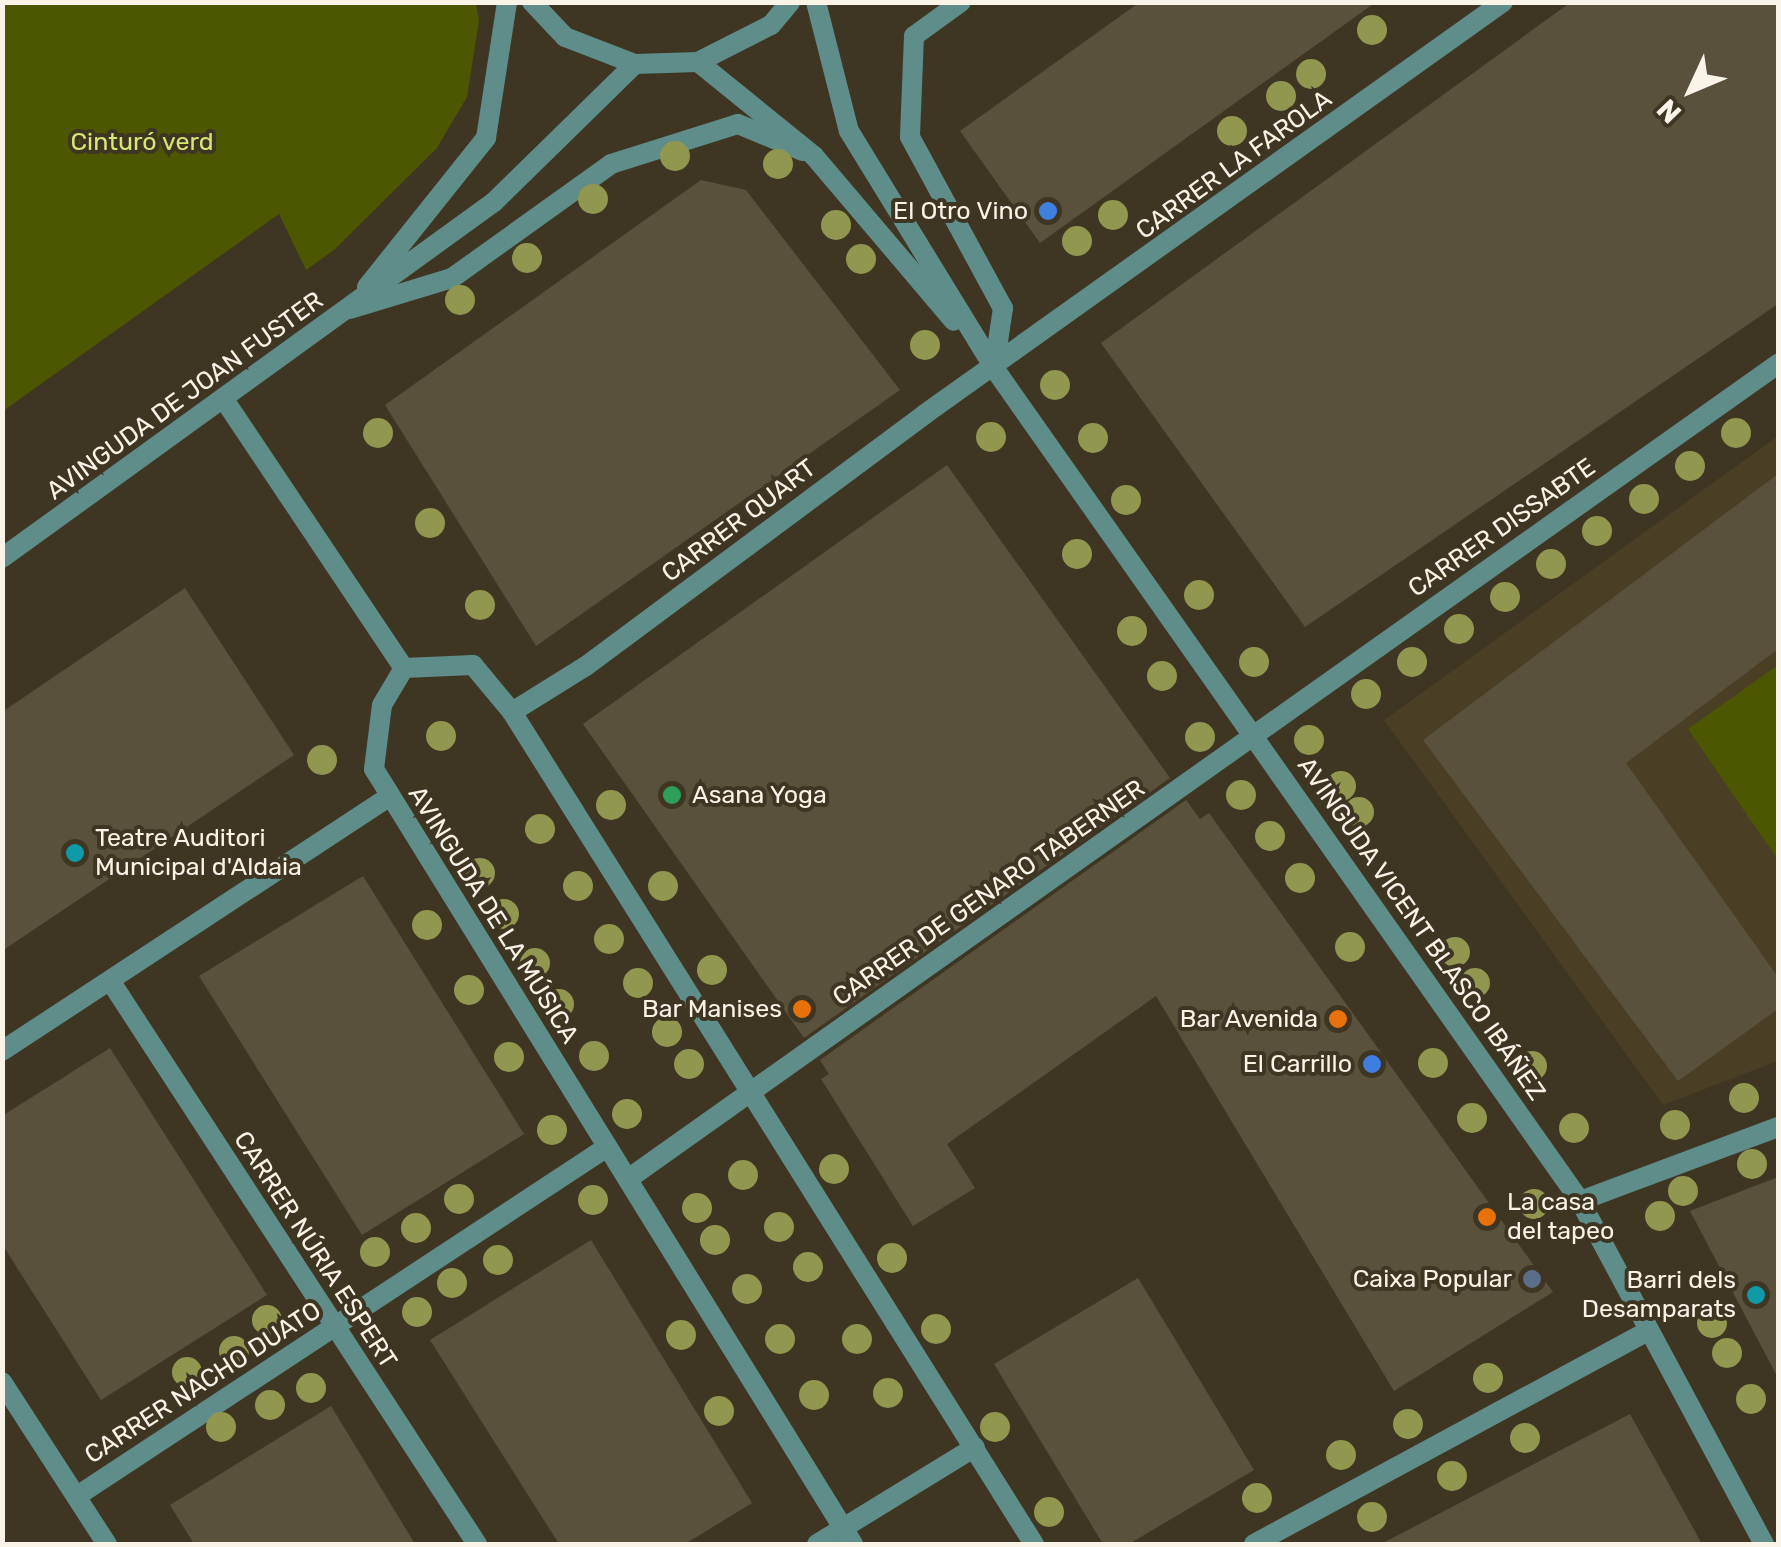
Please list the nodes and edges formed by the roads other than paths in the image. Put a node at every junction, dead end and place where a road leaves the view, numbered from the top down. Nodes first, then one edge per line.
1 (507, 2) edge
2 (532, 2) edge
3 (790, 2) edge
4 (816, 2) edge
5 (961, 2) edge
6 (1502, 2) edge
7 (698, 62) junction
8 (635, 64) junction
9 (814, 156) junction
10 (348, 310) junction
11 (1778, 364) edge
12 (994, 368) junction
13 (223, 398) junction
14 (2, 558) edge
15 (404, 668) junction
16 (512, 712) junction
17 (1255, 734) junction
18 (390, 796) junction
19 (112, 982) junction
20 (2, 1052) edge
21 (750, 1092) junction
22 (1778, 1127) edge
23 (607, 1147) junction
24 (628, 1179) junction
25 (1580, 1201) junction
26 (335, 1326) junction
27 (1649, 1330) junction
28 (2, 1382) edge
29 (975, 1447) junction
30 (77, 1496) junction
31 (848, 1537) edge
32 (107, 1544) edge
33 (477, 1544) edge
34 (817, 1544) edge
35 (1034, 1544) edge
36 (1254, 1544) edge
37 (1764, 1544) edge

1 - 10 street, AVINGUDA DE JOAN FUSTER
2 - 8 street
3 - 7 street
4 - 12 street, AVINGUDA VICENT BLASCO IBÁÑEZ
5 - 12 street
6 - 12 street, CARRER LA FAROLA
7 - 8 street
7 - 9 street, AVINGUDA VICENT BLASCO IBÁÑEZ
8 - 10 street, AVINGUDA DE JOAN FUSTER
9 - 10 street, AVINGUDA DE JOAN FUSTER
9 - 12 street, AVINGUDA VICENT BLASCO IBÁÑEZ
10 - 13 street, AVINGUDA DE JOAN FUSTER
11 - 17 street, CARRER DISSABTE
12 - 16 street, CARRER QUART
12 - 17 street, AVINGUDA VICENT BLASCO IBÁÑEZ
13 - 14 street, AVINGUDA DE JOAN FUSTER
13 - 15 street
15 - 16 street
15 - 18 street, AVINGUDA DE LA MÚSICA
16 - 21 street
17 - 21 street, CARRER DE GENARO TABERNER
17 - 25 street, AVINGUDA VICENT BLASCO IBÁÑEZ
18 - 19 street
18 - 23 street, AVINGUDA DE LA MÚSICA
19 - 20 street
19 - 26 street, CARRER NÚRIA ESPERT
21 - 24 street
21 - 29 street
22 - 25 street
23 - 24 street, AVINGUDA DE LA MÚSICA
23 - 26 street, CARRER NACHO DUATO
24 - 31 street, AVINGUDA DE LA MÚSICA
25 - 27 street, AVINGUDA VICENT BLASCO IBÁÑEZ
26 - 30 street, CARRER NACHO DUATO
26 - 33 street, CARRER NÚRIA ESPERT
27 - 36 street
27 - 37 street, AVINGUDA VICENT BLASCO IBÁÑEZ
28 - 30 street
29 - 31 street
29 - 35 street
30 - 32 street
31 - 34 street

